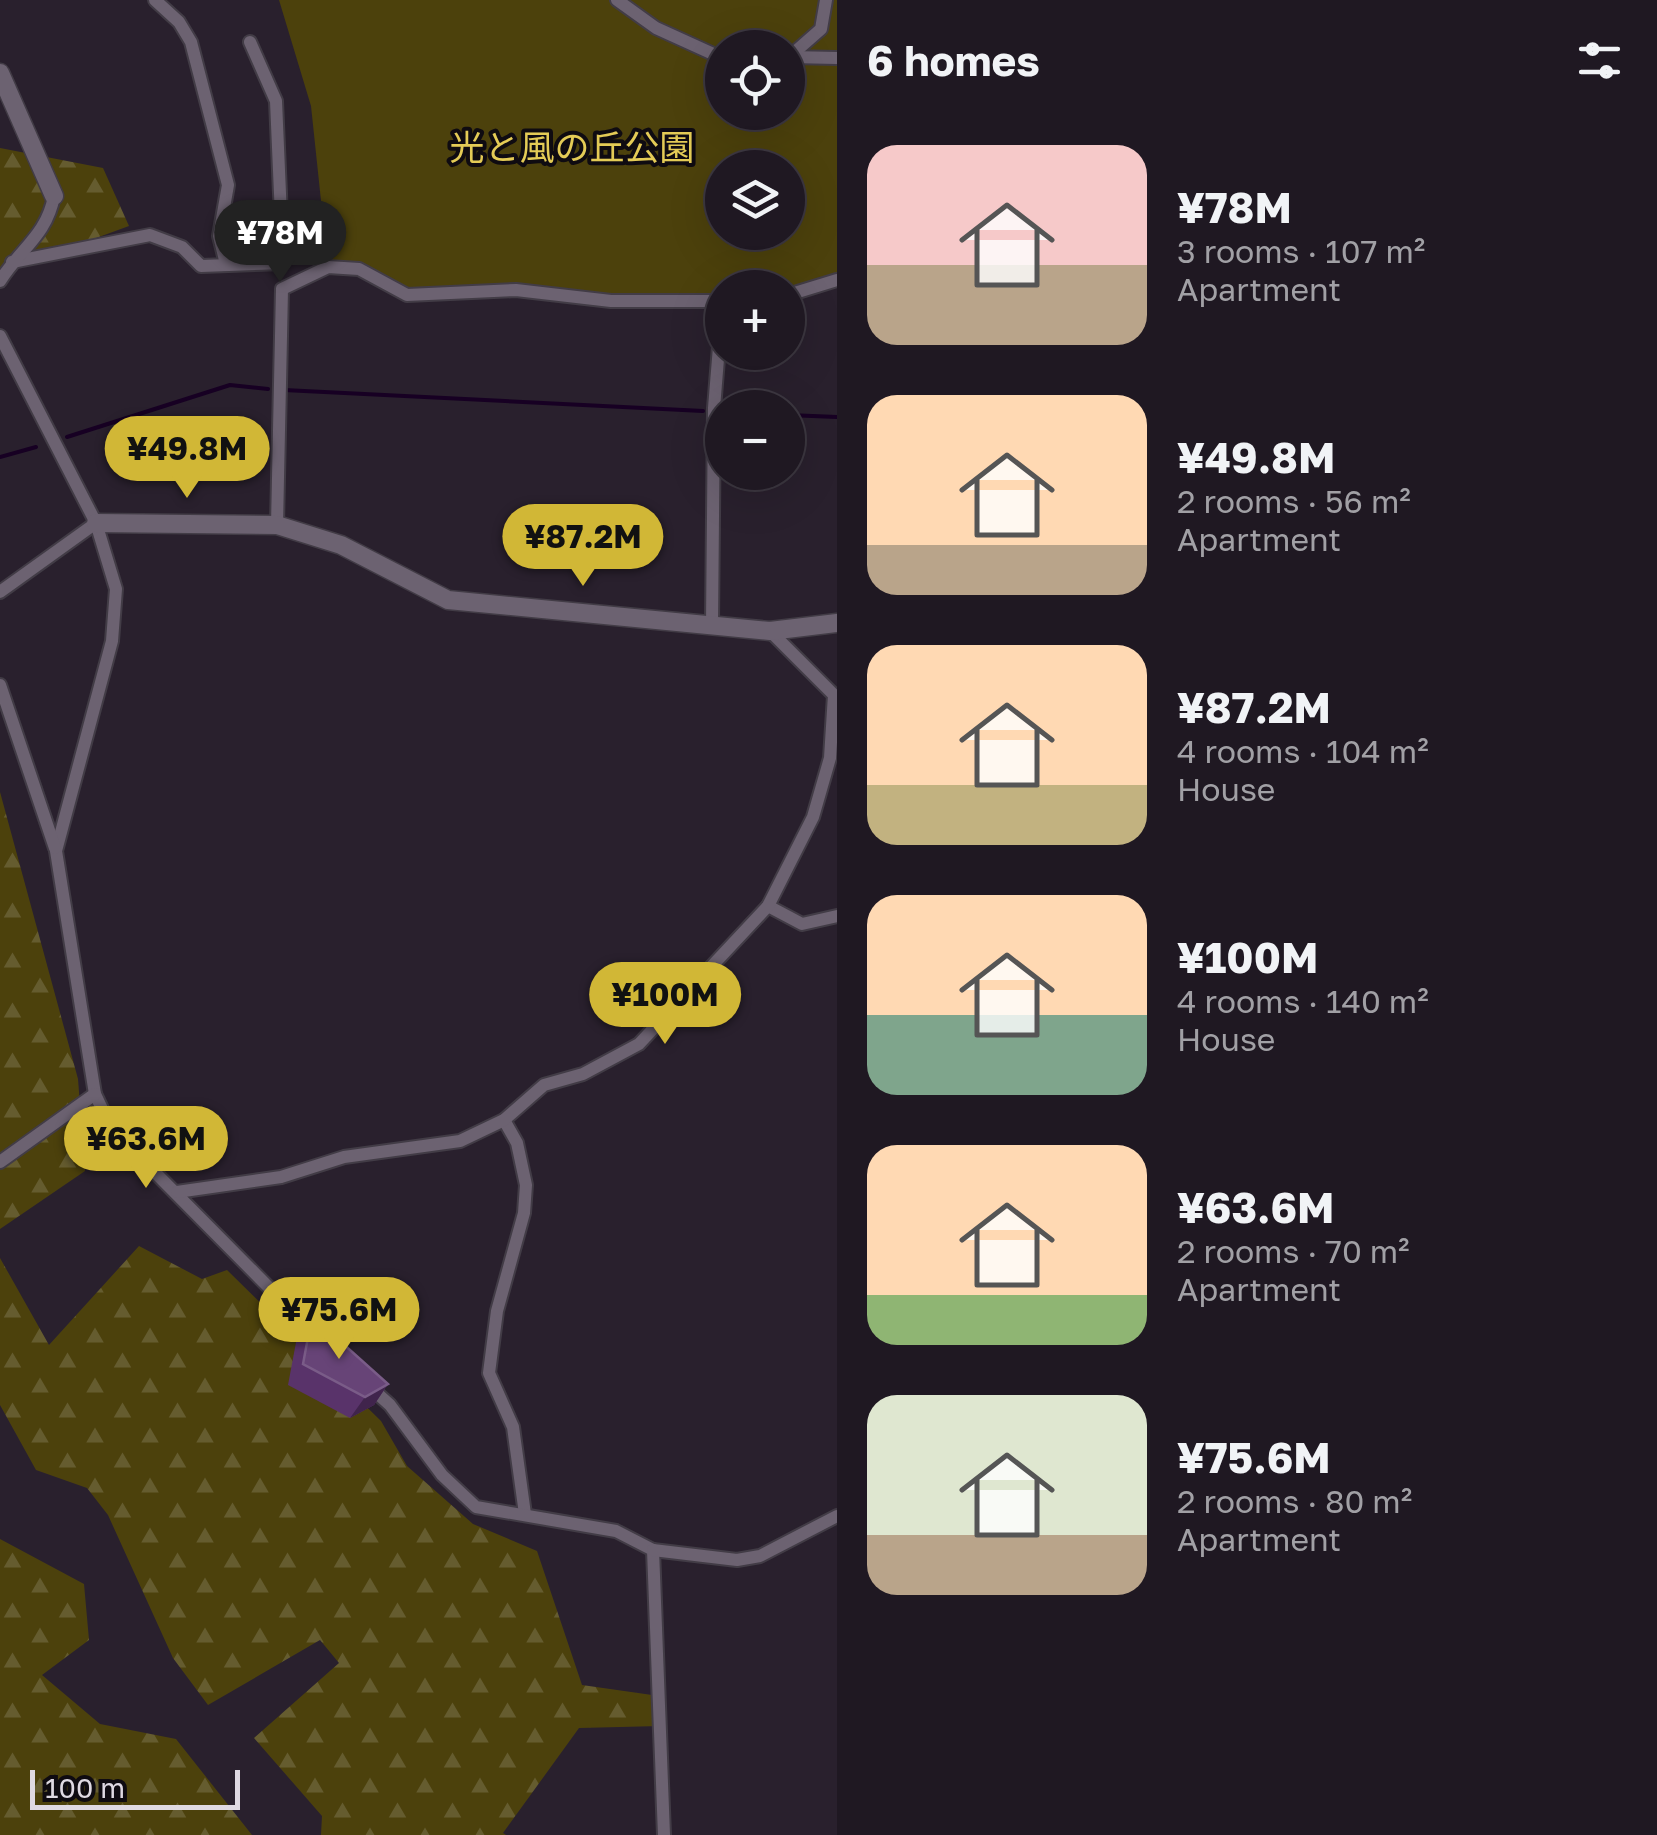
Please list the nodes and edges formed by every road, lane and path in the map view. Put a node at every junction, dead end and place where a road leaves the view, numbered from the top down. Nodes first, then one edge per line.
1 (155, 0) edge
2 (616, 0) edge
3 (826, 0) edge
4 (250, 42) dead end
5 (805, 44) edge
6 (705, 50) edge
7 (805, 58) edge
8 (837, 58) edge
9 (0, 73) edge
10 (54, 196) joint
11 (12, 262) junction
12 (226, 264) junction
13 (837, 280) edge
14 (0, 281) edge
15 (805, 290) edge
16 (705, 301) edge
17 (0, 336) edge
18 (717, 370) edge
19 (96, 523) junction
20 (277, 526) junction
21 (0, 592) edge
22 (837, 623) edge
23 (712, 625) junction
24 (770, 631) junction
25 (0, 685) edge
26 (835, 695) edge
27 (56, 851) junction
28 (768, 906) junction
29 (837, 916) edge
30 (95, 1094) junction
31 (504, 1120) junction
32 (0, 1162) edge
33 (178, 1192) junction
34 (323, 1342) edge
35 (363, 1380) edge
36 (525, 1514) junction
37 (837, 1516) edge
38 (653, 1550) junction
39 (664, 1835) edge

1 - 12 street
2 - 6 street
3 - 5 street
4 - 12 street
7 - 8 street
9 - 10 street
10 - 11 street
11 - 12 street
11 - 14 street
13 - 15 street
16 - 20 street
17 - 19 street
18 - 23 street
19 - 20 street
19 - 21 street
19 - 27 street
20 - 23 street
22 - 24 street
23 - 24 street
24 - 26 street
25 - 27 street
26 - 28 street
27 - 30 street
28 - 29 street
28 - 31 street
30 - 32 street
30 - 33 street
31 - 33 street
31 - 36 street
33 - 34 street
35 - 36 street
36 - 38 street
37 - 38 street
38 - 39 street

